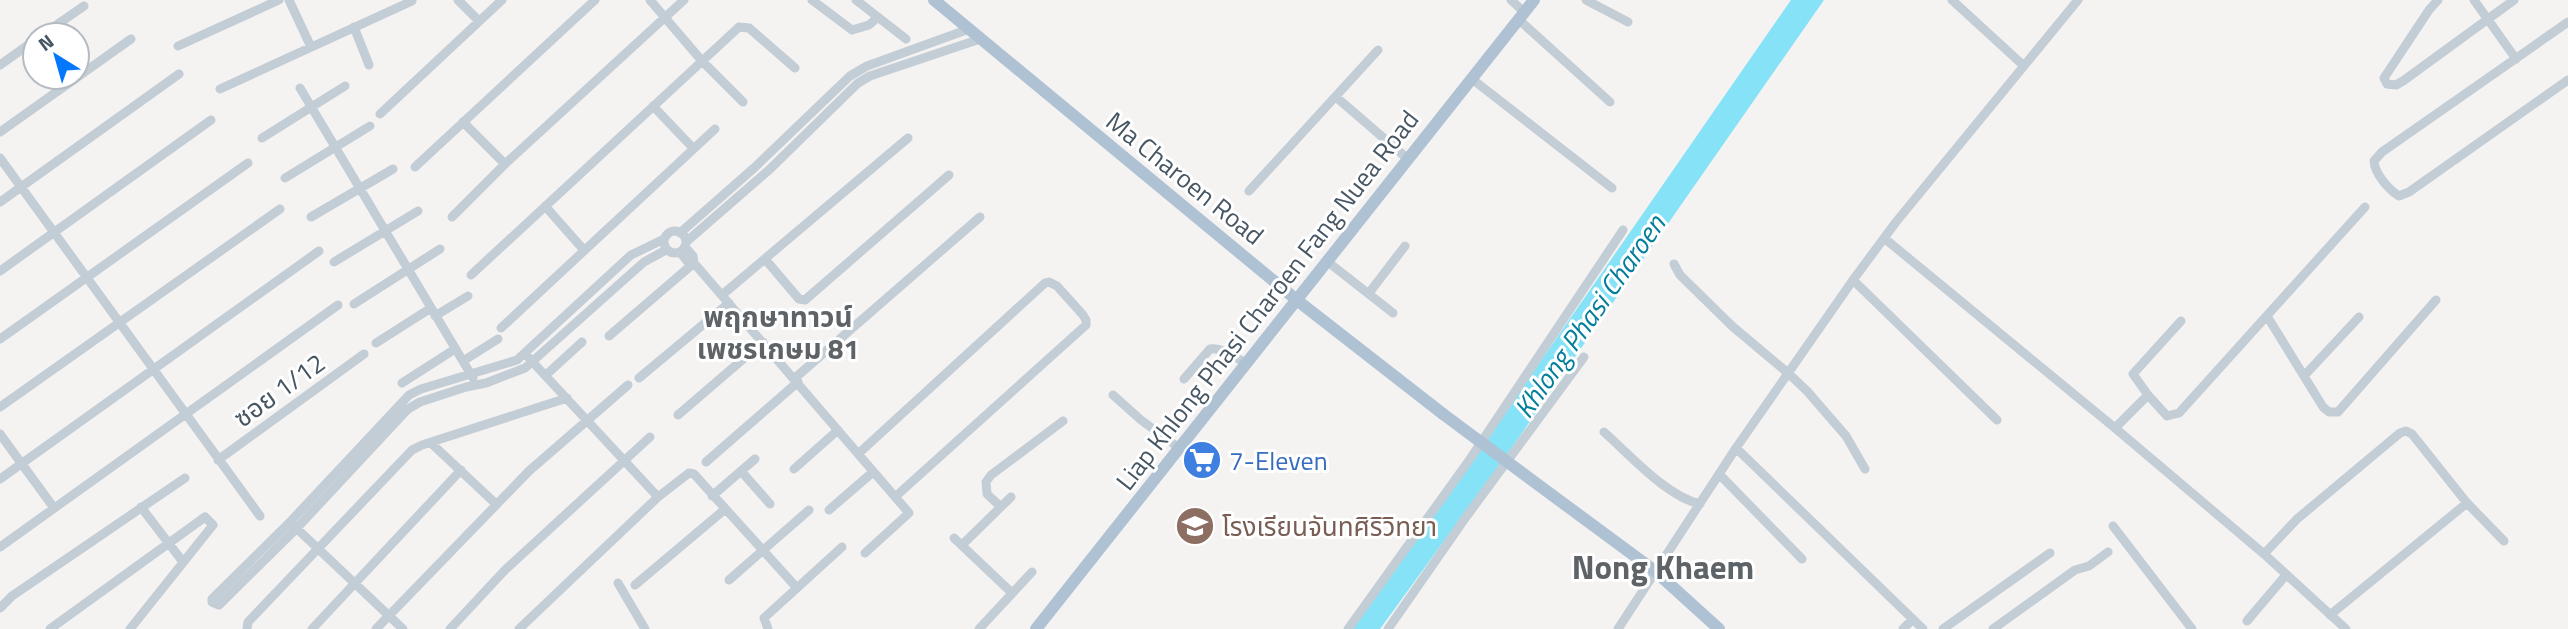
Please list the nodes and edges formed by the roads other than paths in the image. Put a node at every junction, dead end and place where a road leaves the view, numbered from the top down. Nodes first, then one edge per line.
1 (279, 0) edge
2 (289, 0) edge
3 (458, 0) edge
4 (502, 0) edge
5 (595, 0) edge
6 (650, 0) edge
7 (684, 0) edge
8 (813, 0) edge
9 (856, 0) edge
10 (934, 0) edge
11 (1511, 0) edge
12 (1534, 0) edge
13 (1586, 0) edge
14 (1952, 0) edge
15 (2078, 0) edge
16 (2438, 0) edge
17 (2474, 0) edge
18 (2514, 0) edge
19 (412, 1) edge
20 (84, 6) dead end
21 (1521, 16) junction
22 (878, 17) junction
23 (665, 18) junction
24 (2487, 19) junction
25 (63, 21) edge
26 (479, 22) junction
27 (1628, 22) dead end
28 (2568, 22) edge
29 (354, 27) junction
30 (969, 29) junction
31 (131, 39) dead end
32 (980, 39) junction
33 (906, 40) dead end
34 (178, 46) dead end
35 (311, 47) junction
36 (21, 50) edge
37 (1378, 50) dead end
38 (2516, 59) junction
39 (702, 61) junction
40 (0, 65) edge
41 (369, 65) dead end
42 (867, 66) junction
43 (2024, 66) junction
44 (795, 68) dead end
45 (179, 74) dead end
46 (870, 76) junction
47 (1472, 79) junction
48 (2568, 80) edge
49 (345, 86) dead end
50 (300, 88) dead end
51 (220, 89) dead end
52 (1336, 97) junction
53 (743, 102) dead end
54 (1610, 102) dead end
55 (653, 106) junction
56 (311, 107) junction
57 (380, 114) dead end
58 (211, 120) dead end
59 (463, 122) junction
60 (803, 122) junction
61 (370, 126) dead end
62 (715, 129) dead end
63 (811, 130) junction
64 (0, 132) edge
65 (262, 138) dead end
66 (908, 138) dead end
67 (335, 147) junction
68 (693, 148) junction
69 (0, 158) edge
70 (1408, 159) junction
71 (248, 163) dead end
72 (505, 164) junction
73 (415, 167) dead end
74 (393, 169) dead end
75 (949, 175) dead end
76 (285, 178) dead end
77 (22, 186) junction
78 (359, 188) junction
79 (1612, 188) dead end
80 (1249, 191) dead end
81 (723, 196) junction
82 (0, 202) edge
83 (730, 204) junction
84 (545, 206) junction
85 (2365, 207) dead end
86 (280, 209) dead end
87 (418, 211) dead end
88 (311, 217) dead end
89 (452, 217) dead end
90 (981, 217) dead end
91 (1623, 230) dead end
92 (385, 231) junction
93 (55, 233) junction
94 (680, 233) junction
95 (664, 239) junction
96 (1884, 239) junction
97 (1405, 246) dead end
98 (684, 247) junction
99 (440, 249) dead end
100 (583, 249) junction
101 (319, 250) dead end
102 (666, 250) junction
103 (765, 259) junction
104 (334, 262) dead end
105 (694, 262) junction
106 (1328, 262) junction
107 (1674, 264) dead end
108 (408, 270) junction
109 (0, 271) edge
110 (471, 275) dead end
111 (87, 277) junction
112 (1853, 280) junction
113 (1368, 293) junction
114 (468, 296) dead end
115 (726, 299) junction
116 (1298, 300) junction
117 (2436, 300) dead end
118 (354, 304) dead end
119 (338, 305) dead end
120 (433, 312) junction
121 (1393, 313) dead end
122 (2267, 316) junction
123 (2359, 317) dead end
124 (2182, 321) dead end
125 (119, 322) junction
126 (501, 328) dead end
127 (608, 336) dead end
128 (0, 339) edge
129 (498, 339) dead end
130 (582, 342) dead end
131 (763, 342) junction
132 (376, 343) dead end
133 (455, 349) junction
134 (524, 353) junction
135 (364, 354) dead end
136 (1584, 357) dead end
137 (463, 361) junction
138 (532, 361) junction
139 (1247, 364) junction
140 (152, 369) junction
141 (1788, 373) junction
142 (546, 374) junction
143 (471, 375) junction
144 (2304, 376) junction
145 (639, 378) dead end
146 (1184, 379) dead end
147 (796, 380) junction
148 (402, 383) dead end
149 (476, 385) junction
150 (628, 385) dead end
151 (1112, 395) dead end
152 (2148, 395) junction
153 (567, 398) junction
154 (0, 407) edge
155 (185, 415) junction
156 (678, 415) dead end
157 (1997, 420) dead end
158 (587, 421) junction
159 (1063, 421) dead end
160 (2115, 428) junction
161 (838, 430) junction
162 (1604, 432) dead end
163 (0, 435) edge
164 (650, 438) dead end
165 (431, 443) junction
166 (1180, 448) junction
167 (1737, 448) junction
168 (858, 454) junction
169 (755, 459) dead end
170 (218, 460) junction
171 (624, 461) junction
172 (706, 462) dead end
173 (21, 464) junction
174 (1865, 468) dead end
175 (794, 469) dead end
176 (461, 470) junction
177 (741, 471) junction
178 (873, 472) junction
179 (1719, 474) junction
180 (185, 478) dead end
181 (0, 479) edge
182 (712, 496) junction
183 (658, 497) junction
184 (895, 497) junction
185 (1011, 497) dead end
186 (2467, 503) junction
187 (496, 504) junction
188 (769, 504) dead end
189 (1700, 504) junction
190 (1001, 507) junction
191 (54, 508) junction
192 (142, 508) junction
193 (724, 510) junction
194 (809, 510) dead end
195 (829, 510) dead end
196 (260, 516) dead end
197 (293, 525) junction
198 (2113, 526) dead end
199 (954, 538) dead end
200 (2504, 541) dead end
201 (169, 543) junction
202 (962, 545) junction
203 (0, 547) edge
204 (842, 547) dead end
205 (318, 549) junction
206 (763, 551) junction
207 (2108, 552) dead end
208 (865, 553) dead end
209 (2050, 553) dead end
210 (2263, 554) junction
211 (1802, 559) dead end
212 (183, 562) junction
213 (1655, 571) junction
214 (1032, 572) dead end
215 (2286, 575) junction
216 (729, 580) dead end
217 (354, 582) junction
218 (618, 583) dead end
219 (635, 585) dead end
220 (797, 588) junction
221 (1012, 593) junction
222 (0, 608) edge
223 (389, 615) junction
224 (2330, 615) junction
225 (1913, 619) junction
226 (2247, 621) dead end
227 (50, 629) edge
228 (130, 629) edge
229 (247, 629) edge
230 (312, 629) edge
231 (376, 629) edge
232 (403, 629) edge
233 (450, 629) edge
234 (519, 629) edge
235 (645, 629) edge
236 (768, 629) edge
237 (979, 629) edge
238 (1036, 629) edge
239 (1348, 629) edge
240 (1388, 629) edge
241 (1618, 629) edge
242 (1719, 629) edge
243 (1903, 629) edge
244 (1923, 629) edge
245 (1942, 629) edge
246 (1993, 629) edge
247 (2192, 629) edge
248 (2346, 629) edge

1 - 34 street
2 - 35 street
3 - 26 street
4 - 26 street
5 - 59 street
6 - 23 street
7 - 23 street
8 - 22 street
9 - 22 street
10 - 30 main road, Ma Charoen Road
11 - 21 street
12 - 21 main road, Liap Khlong Phasi Charoen Fang Nuea Road
13 - 27 street
14 - 43 street
15 - 43 street
16 - 24 street
17 - 24 street
18 - 24 street
19 - 29 street
20 - 25 street
21 - 47 main road, Liap Khlong Phasi Charoen Fang Nuea Road
21 - 54 street
22 - 33 street
23 - 39 street
23 - 72 street
24 - 38 street
26 - 57 street
28 - 38 street
29 - 35 street
29 - 41 street
30 - 32 main road, Ma Charoen Road
30 - 42 street
31 - 64 street
32 - 46 street
32 - 116 main road, Ma Charoen Road
35 - 51 street
36 - 40 street
37 - 52 street
38 - 48 street
39 - 44 street
39 - 53 street
39 - 55 street
42 - 46 street
42 - 60 street
43 - 96 street
45 - 77 street
46 - 63 street
47 - 70 main road, Liap Khlong Phasi Charoen Fang Nuea Road
47 - 79 street
49 - 56 street
50 - 56 street
52 - 70 street
52 - 80 street
55 - 68 street
55 - 84 street
56 - 65 street
56 - 67 street
58 - 93 street
59 - 72 street
59 - 73 street
60 - 63 street
60 - 81 street
61 - 67 street
62 - 68 street
63 - 83 street
66 - 103 street
67 - 76 street
67 - 78 street
68 - 100 street
69 - 77 street
70 - 106 main road, Liap Khlong Phasi Charoen Fang Nuea Road
71 - 111 street
72 - 89 street
74 - 78 street
75 - 103 street
77 - 82 street
77 - 93 street
78 - 88 street
78 - 92 street
81 - 83 street
81 - 94 street
83 - 98 street
84 - 100 street
84 - 110 street
85 - 122 street
86 - 125 street
87 - 92 street
90 - 147 street
91 - 239 street
92 - 104 street
92 - 108 street
93 - 109 street
93 - 111 street
94 - 95 street
94 - 98 street
95 - 102 street
95 - 134 street
96 - 112 street
96 - 160 street
97 - 113 street
98 - 102 street
98 - 105 street
99 - 108 street
100 - 126 street
101 - 140 street
102 - 138 street
103 - 115 street
105 - 115 street
105 - 127 street
106 - 113 street
106 - 116 main road, Liap Khlong Phasi Charoen Fang Nuea Road
107 - 141 street
108 - 118 street
108 - 120 street
111 - 125 street
111 - 128 street
112 - 141 street
112 - 157 street
113 - 121 street
114 - 120 street
115 - 131 street
115 - 145 street
116 - 139 main road, Liap Khlong Phasi Charoen Fang Nuea Road
116 - 213 main road, Ma Charoen Road, bridge
117 - 144 street
119 - 155 street
120 - 132 street
120 - 133 street
122 - 144 street
122 - 152 street
123 - 144 street
124 - 152 street
125 - 140 street
125 - 154 street
129 - 137 street
130 - 142 street
131 - 147 street
131 - 156 street
133 - 137 street
133 - 148 street
134 - 138 street
134 - 143 street
135 - 170 street, ซอย 1/12
136 - 240 street
137 - 143 street
138 - 142 street
138 - 149 street
139 - 146 street
139 - 166 main road, Liap Khlong Phasi Charoen Fang Nuea Road
140 - 155 street
140 - 173 street
141 - 167 street
141 - 174 street
142 - 153 street
143 - 149 street
143 - 197 street
147 - 161 street
147 - 172 street
149 - 197 street
150 - 158 street
151 - 166 street
152 - 160 street
153 - 158 street
153 - 165 street
155 - 170 street
155 - 191 street
158 - 171 street
158 - 187 street
159 - 190 street
160 - 210 street
161 - 168 street
161 - 175 street
162 - 189 street
163 - 173 street
164 - 171 street
165 - 176 street
165 - 205 street
166 - 238 main road, Liap Khlong Phasi Charoen Fang Nuea Road
167 - 179 street
167 - 225 street
168 - 178 street
168 - 184 street
169 - 177 street
170 - 196 street
171 - 183 street
171 - 233 street
173 - 181 street
173 - 191 street
176 - 187 street
176 - 217 street
177 - 182 street
177 - 188 street
178 - 184 street
178 - 195 street
179 - 189 street
179 - 211 street
180 - 192 street
182 - 183 street
182 - 193 street
183 - 234 street
184 - 208 street
185 - 190 street
186 - 200 street
186 - 210 street
186 - 224 street
187 - 223 street
189 - 213 street
190 - 202 street
191 - 203 street
192 - 201 street
192 - 222 street
193 - 206 street
193 - 219 street
194 - 206 street
197 - 197 street
197 - 205 street
198 - 247 street
199 - 202 street
201 - 212 street
201 - 212 street
201 - 227 street
202 - 221 street
204 - 220 street
205 - 217 street
205 - 229 street
206 - 216 street
206 - 220 street
207 - 246 street
209 - 245 street
210 - 215 street
212 - 228 street
213 - 241 street
213 - 242 main road, Ma Charoen Road
214 - 221 street
215 - 224 street
215 - 226 street
217 - 223 street
217 - 230 street
218 - 235 street
220 - 236 street
221 - 237 street
223 - 231 street
223 - 232 street
224 - 248 street
225 - 243 street
225 - 244 street

